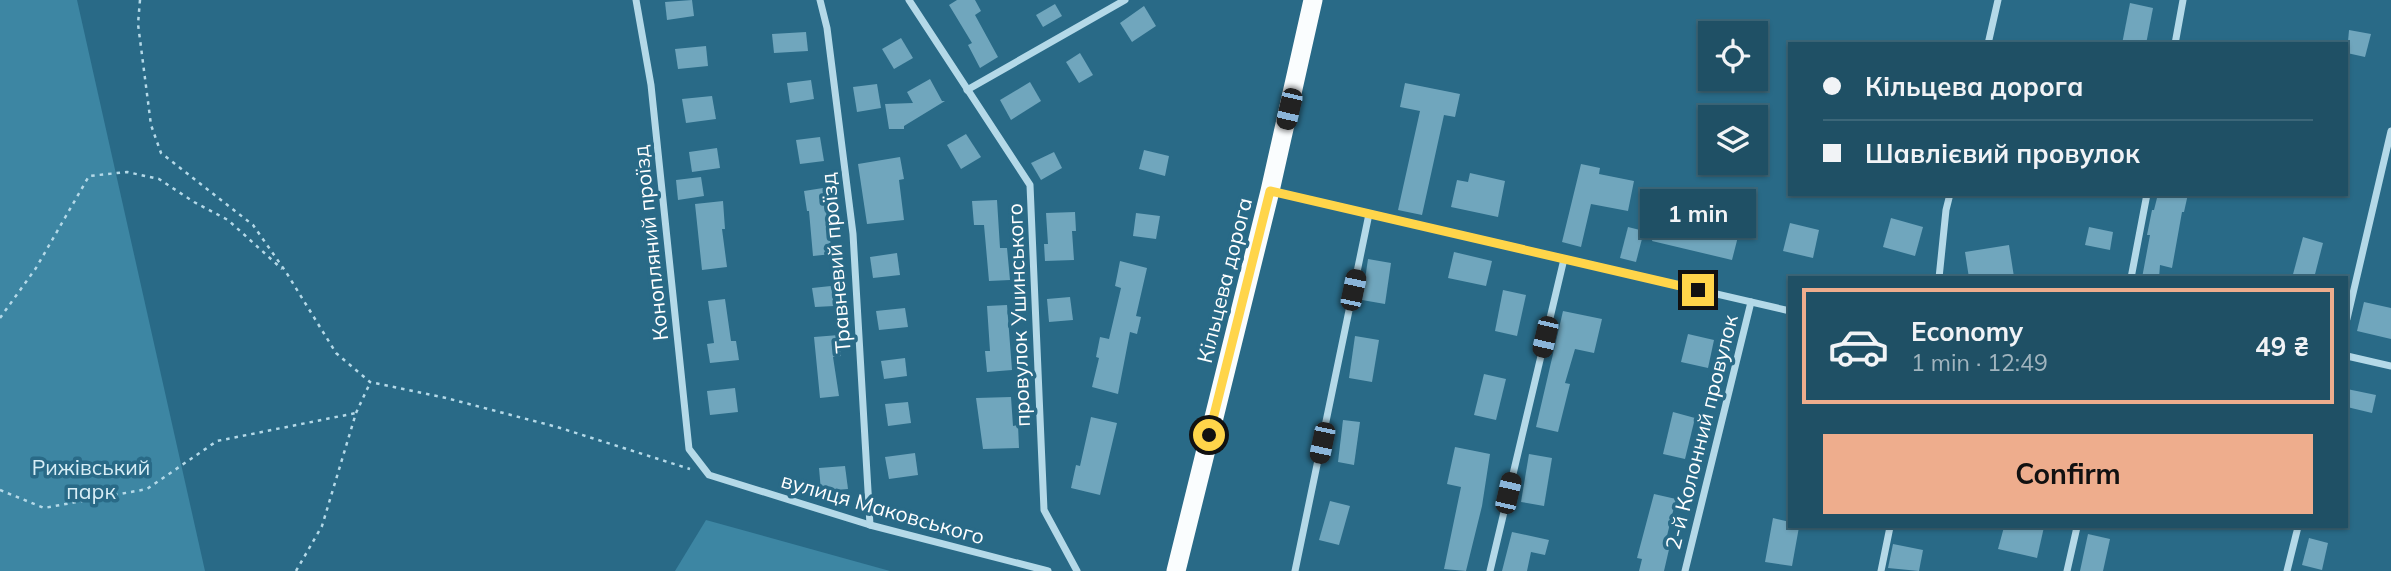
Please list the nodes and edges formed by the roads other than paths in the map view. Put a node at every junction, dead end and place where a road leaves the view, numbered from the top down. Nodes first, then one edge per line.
1 (636, 0) edge
2 (820, 0) edge
3 (909, 0) edge
4 (1125, 0) edge
5 (1313, 0) edge
6 (1998, 0) edge
7 (2183, 0) edge
8 (1988, 42) edge
9 (2175, 42) edge
10 (967, 90) junction
11 (2391, 131) edge
12 (1270, 191) junction
13 (1950, 196) edge
14 (2147, 196) edge
15 (1369, 214) junction
16 (1564, 259) junction
17 (1939, 276) edge
18 (2132, 276) edge
19 (1751, 302) junction
20 (1788, 311) edge
21 (2348, 315) edge
22 (2348, 356) edge
23 (2391, 366) edge
24 (709, 475) joint
25 (870, 525) junction
26 (1891, 528) edge
27 (2077, 528) edge
28 (2298, 528) edge
29 (1048, 571) edge
30 (1077, 571) edge
31 (1176, 571) edge
32 (1296, 571) edge
33 (1490, 571) edge
34 (1685, 571) edge
35 (1881, 571) edge
36 (2067, 571) edge
37 (2287, 571) edge

1 - 24 street, Конопляний проїзд
2 - 25 street, Травневий проїзд
3 - 10 street, провулок Ушинського
4 - 10 street
5 - 12 highway, Кільцева дорога
6 - 8 street
7 - 9 street
10 - 30 street, провулок Ушинського
11 - 21 street
12 - 15 street
12 - 31 highway, Кільцева дорога
13 - 17 street
14 - 18 street
15 - 16 street
15 - 32 street
16 - 19 street
16 - 33 street
19 - 20 street
19 - 34 street, 2-й Колонний провулок
22 - 23 street
24 - 25 street, вулиця Маковського
25 - 29 street, вулиця Маковського
26 - 35 street
27 - 36 street
28 - 37 street

